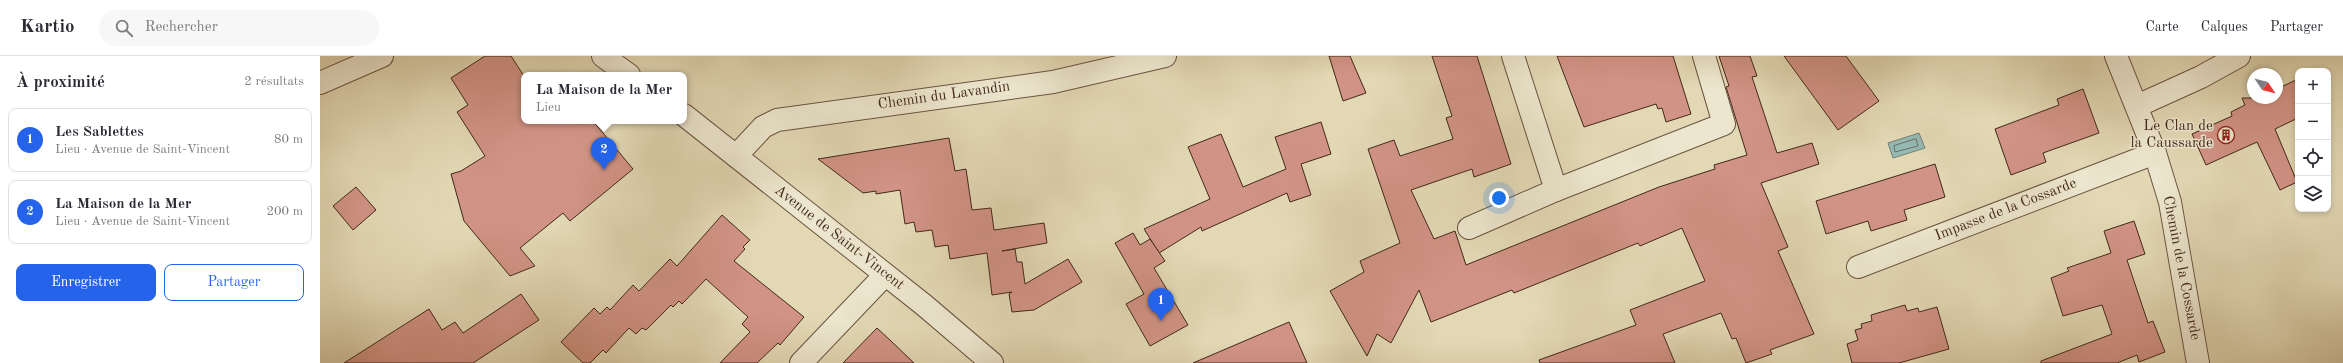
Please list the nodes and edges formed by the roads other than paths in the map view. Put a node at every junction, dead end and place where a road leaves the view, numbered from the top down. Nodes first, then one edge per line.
1 (382, 56) edge
2 (603, 56) edge
3 (1165, 56) edge
4 (1513, 56) edge
5 (1704, 56) edge
6 (2116, 56) edge
7 (2239, 56) edge
8 (625, 72) edge
9 (320, 83) edge
10 (2137, 106) junction
11 (687, 117) edge
12 (2155, 153) junction
13 (736, 156) junction
14 (1556, 190) junction
15 (1469, 228) dead end
16 (1858, 267) dead end
17 (885, 274) junction
18 (802, 363) edge
19 (992, 363) edge
20 (2198, 363) edge

1 - 9 street
2 - 8 street
3 - 13 street, Chemin du Lavandin
4 - 14 street
5 - 14 street
6 - 10 street, Chemin de la Cossarde
7 - 10 street
10 - 12 street, Chemin de la Cossarde
11 - 13 street, Avenue de Saint-Vincent
12 - 16 street, Impasse de la Cossarde
12 - 20 street, Chemin de la Cossarde
13 - 17 street, Avenue de Saint-Vincent
14 - 15 street
17 - 18 street
17 - 19 street, Avenue de Saint-Vincent

